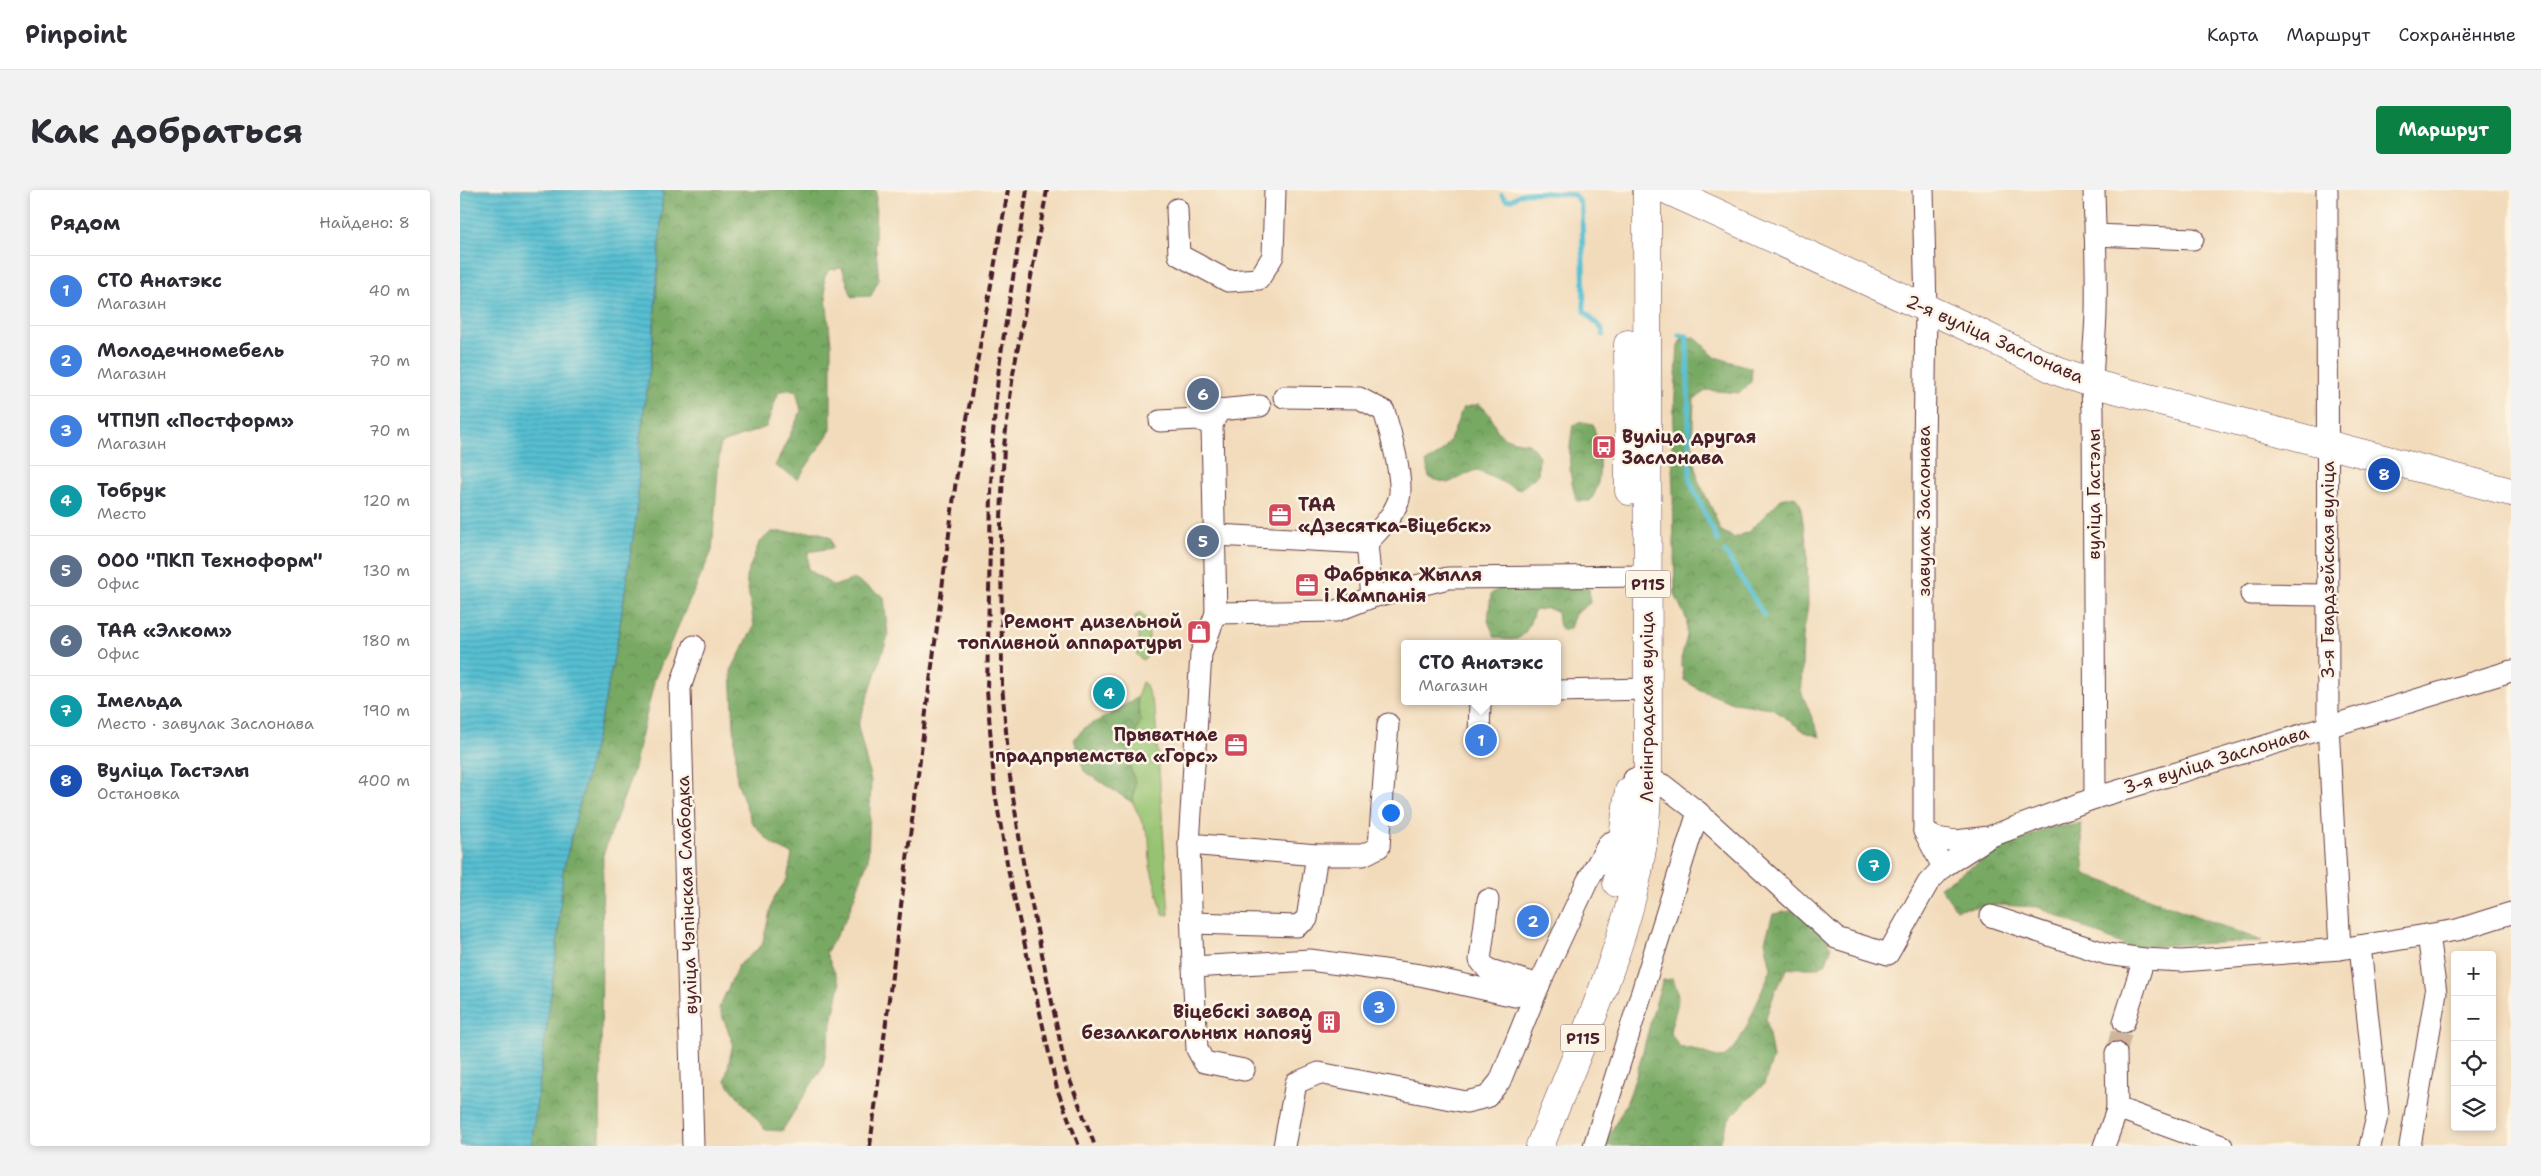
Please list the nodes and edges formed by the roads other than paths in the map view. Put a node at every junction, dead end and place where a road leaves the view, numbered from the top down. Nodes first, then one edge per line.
1 (1274, 190) edge
2 (1628, 190) edge
3 (1647, 190) edge
4 (1667, 190) edge
5 (1923, 190) edge
6 (2094, 190) edge
7 (2328, 190) edge
8 (1177, 209) dead end
9 (2095, 236) junction
10 (2193, 239) dead end
11 (1926, 308) junction
12 (2090, 383) junction
13 (1284, 397) dead end
14 (1260, 406) dead end
15 (1160, 420) dead end
16 (1212, 424) junction
17 (2328, 444) junction
18 (2511, 492) edge
19 (1216, 535) junction
20 (1367, 543) junction
21 (1639, 576) junction
22 (2251, 594) dead end
23 (2328, 595) junction
24 (1372, 597) junction
25 (1216, 613) junction
26 (694, 646) dead end
27 (2511, 671) edge
28 (1638, 689) junction
29 (1561, 690) edge
30 (1480, 705) edge
31 (1388, 724) dead end
32 (2328, 725) junction
33 (1479, 737) dead end
34 (1639, 779) junction
35 (2095, 798) junction
36 (1698, 812) junction
37 (1924, 831) junction
38 (1989, 837) junction
39 (1634, 838) junction
40 (1189, 844) junction
41 (1317, 856) junction
42 (1943, 866) junction
43 (1488, 900) dead end
44 (2511, 913) edge
45 (1991, 916) dead end
46 (1192, 922) junction
47 (2428, 935) junction
48 (2350, 947) junction
49 (2144, 959) junction
50 (1193, 967) junction
51 (1539, 985) junction
52 (2124, 1022) tunnel mouth
53 (2116, 1053) tunnel mouth
54 (1244, 1070) dead end
55 (2117, 1108) junction
56 (694, 1146) edge
57 (1284, 1146) edge
58 (1522, 1146) edge
59 (1540, 1146) edge
60 (1594, 1146) edge
61 (2104, 1146) edge
62 (2222, 1146) edge
63 (2370, 1146) edge
64 (2410, 1146) edge

1 - 8 street
2 - 21 main road, Ленінградская вуліца / Р115
3 - 21 main road, Ленінградская вуліца / Р115
4 - 11 main road, 2-я вуліца Заслонава
5 - 11 street, завулак Заслонава
6 - 9 street, вуліца Гастэлы
7 - 17 street, 3-я Гвардзейская вуліца
9 - 10 street
9 - 12 street, вуліца Гастэлы
11 - 12 main road, 2-я вуліца Заслонава
11 - 37 street, завулак Заслонава
12 - 17 main road, 2-я вуліца Заслонава
12 - 35 street, вуліца Гастэлы
13 - 20 street
14 - 16 street
15 - 16 street
16 - 19 street
17 - 18 main road, 2-я вуліца Заслонава
17 - 23 street, 3-я Гвардзейская вуліца
19 - 20 street
19 - 25 street
20 - 24 street
21 - 24 street
21 - 28 main road, Ленінградская вуліца / Р115
22 - 23 street
23 - 32 street, 3-я Гвардзейская вуліца
24 - 25 street
25 - 40 street
26 - 56 street, вуліца Чэпінская Слабодка
27 - 32 street, 3-я вуліца Заслонава
28 - 29 street
28 - 34 main road, Ленінградская вуліца / Р115
30 - 33 street
31 - 41 street
32 - 35 street, 3-я вуліца Заслонава
32 - 48 street, 3-я Гвардзейская вуліца
34 - 36 street
34 - 39 main road, Ленінградская вуліца / Р115
35 - 38 street, 3-я вуліца Заслонава
36 - 42 street
36 - 60 street
37 - 38 street, 3-я вуліца Заслонава
37 - 42 street
38 - 42 street
39 - 51 street
39 - 58 main road, Ленінградская вуліца / Р115
39 - 59 main road, Ленінградская вуліца / Р115
40 - 41 street
40 - 46 street
41 - 46 street
43 - 51 street
44 - 47 street
45 - 49 street
46 - 50 street
47 - 48 street
47 - 64 street
48 - 49 street
48 - 63 street, 3-я Гвардзейская вуліца
49 - 52 street
50 - 51 street
50 - 54 street
51 - 57 street
53 - 55 street
55 - 61 street
55 - 62 street

